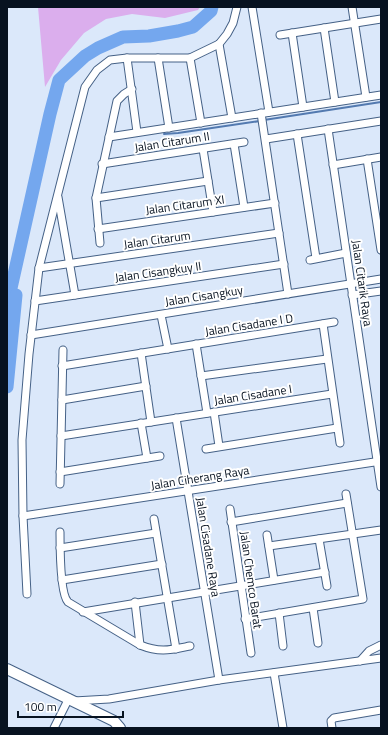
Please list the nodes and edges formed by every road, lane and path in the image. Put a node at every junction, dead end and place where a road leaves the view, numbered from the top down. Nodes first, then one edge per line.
1 (237, 7) edge
2 (252, 7) edge
3 (352, 7) edge
4 (381, 19) edge
5 (354, 23) junction
6 (324, 28) junction
7 (292, 33) junction
8 (280, 35) dead end
9 (219, 44) junction
10 (127, 58) junction
11 (158, 58) junction
12 (190, 58) junction
13 (132, 89) junction
14 (381, 95) edge
15 (366, 97) junction
16 (335, 102) junction
17 (303, 107) junction
18 (269, 112) junction
19 (232, 118) junction
20 (262, 118) junction
21 (381, 121) edge
22 (201, 122) junction
23 (169, 128) junction
24 (328, 129) junction
25 (137, 132) junction
26 (297, 134) junction
27 (109, 137) junction
28 (266, 139) junction
29 (244, 142) dead end
30 (234, 144) junction
31 (203, 149) junction
32 (381, 157) edge
33 (367, 159) junction
34 (102, 164) junction
35 (333, 165) junction
36 (208, 180) junction
37 (58, 194) junction
38 (96, 198) junction
39 (275, 203) junction
40 (244, 207) junction
41 (213, 212) junction
42 (98, 229) junction
43 (279, 233) junction
44 (100, 242) dead end
45 (381, 250) edge
46 (346, 253) junction
47 (69, 264) junction
48 (284, 264) junction
49 (39, 268) junction
50 (381, 279) edge
51 (351, 284) junction
52 (381, 291) edge
53 (288, 294) junction
54 (75, 295) junction
55 (352, 296) junction
56 (35, 301) junction
57 (161, 315) junction
58 (334, 322) dead end
59 (323, 324) junction
60 (31, 335) junction
61 (196, 344) junction
62 (168, 349) junction
63 (63, 350) dead end
64 (141, 353) junction
65 (328, 359) junction
66 (62, 366) junction
67 (201, 376) junction
68 (146, 386) junction
69 (332, 394) junction
70 (62, 400) junction
71 (210, 412) junction
72 (176, 418) junction
73 (151, 422) junction
74 (141, 423) junction
75 (337, 428) junction
76 (61, 436) junction
77 (340, 443) dead end
78 (219, 446) junction
79 (206, 449) dead end
80 (160, 456) dead end
81 (147, 458) junction
82 (379, 462) edge
83 (60, 472) junction
84 (60, 484) dead end
85 (381, 487) edge
86 (188, 491) junction
87 (346, 494) dead end
88 (347, 503) junction
89 (230, 509) dead end
90 (23, 516) junction
91 (154, 518) dead end
92 (231, 522) junction
93 (381, 530) edge
94 (60, 532) dead end
95 (156, 533) junction
96 (352, 534) junction
97 (267, 535) dead end
98 (319, 539) junction
99 (269, 546) junction
100 (60, 548) junction
101 (162, 564) junction
102 (325, 572) junction
103 (62, 580) junction
104 (274, 580) junction
105 (240, 585) junction
106 (327, 586) dead end
107 (204, 591) junction
108 (27, 594) dead end
109 (168, 597) junction
110 (135, 602) junction
111 (313, 608) junction
112 (83, 612) junction
113 (279, 613) junction
114 (245, 619) junction
115 (318, 643) dead end
116 (140, 645) junction
117 (381, 645) edge
118 (190, 646) dead end
119 (283, 646) dead end
120 (176, 649) junction
121 (251, 653) dead end
122 (381, 658) edge
123 (360, 661) junction
124 (7, 669) edge
125 (274, 673) junction
126 (219, 680) junction
127 (72, 700) junction
128 (381, 710) edge
129 (54, 728) edge
130 (120, 728) edge
131 (283, 728) edge
132 (332, 728) edge

1 - 9 street
2 - 18 street
3 - 5 street
4 - 5 street
5 - 6 street
5 - 15 street
6 - 7 street
6 - 16 street
7 - 8 street
7 - 17 street
9 - 12 street
9 - 19 street
10 - 11 street
10 - 13 street
10 - 37 street
11 - 12 street
11 - 23 street
12 - 22 street
13 - 25 street
13 - 27 street
14 - 15 street
15 - 16 street
16 - 17 street
17 - 18 street
18 - 20 street
19 - 20 street
19 - 22 street
20 - 28 street
21 - 24 street
22 - 23 street
23 - 25 street
24 - 26 street
24 - 35 street, Jalan Citarik Raya
25 - 27 street
26 - 28 street
26 - 46 street
27 - 34 street
28 - 39 street
29 - 30 street, Jalan Citarum II
30 - 31 street, Jalan Citarum II
30 - 40 street
31 - 34 street, Jalan Citarum II
31 - 36 street
32 - 33 street
33 - 35 street
33 - 45 street
34 - 38 street
35 - 46 street, Jalan Citarik Raya
36 - 38 street
36 - 41 street
37 - 47 street
37 - 49 street
38 - 42 street
39 - 40 street, Jalan Citarum XI
39 - 43 street
40 - 41 street, Jalan Citarum XI
41 - 42 street, Jalan Citarum XI
42 - 44 street
43 - 47 street, Jalan Citarum
43 - 48 street
46 - 51 street, Jalan Citarik Raya
47 - 49 street, Jalan Citarum
47 - 54 street
48 - 53 street
48 - 54 street, Jalan Cisangkuy II
49 - 56 street
50 - 51 street, Jalan Cisangkuy
51 - 53 street, Jalan Cisangkuy
51 - 55 street, Jalan Citarik Raya
52 - 55 street
53 - 57 street, Jalan Cisangkuy
54 - 56 street, Jalan Cisangkuy II
55 - 82 street, Jalan Citarik Raya
56 - 60 street
57 - 60 street, Jalan Cisangkuy
57 - 62 street
58 - 59 street, Jalan Cisadane I D
59 - 61 street, Jalan Cisadane I D
59 - 65 street
60 - 90 street
61 - 62 street, Jalan Cisadane I D
61 - 67 street
62 - 64 street, Jalan Cisadane I D
63 - 66 street
64 - 66 street, Jalan Cisadane I D
64 - 68 street
65 - 67 street
65 - 69 street
66 - 70 street
67 - 71 street
68 - 70 street
68 - 73 street
69 - 71 street, Jalan Cisadane I
69 - 75 street
70 - 76 street
71 - 72 street, Jalan Cisadane I
71 - 78 street
72 - 73 street, Jalan Cisadane I
72 - 86 street, Jalan Cisadane Raya
73 - 74 street, Jalan Cisadane I
74 - 76 street, Jalan Cisadane I
74 - 81 street
75 - 77 street
75 - 78 street
76 - 83 street
78 - 79 street
80 - 81 street
81 - 83 street
82 - 85 street, Jalan Citarik Raya
82 - 86 street, Jalan Ciherang Raya
83 - 84 street
86 - 90 street, Jalan Ciherang Raya
86 - 107 street, Jalan Cisadane Raya
87 - 88 street
88 - 92 street
88 - 96 street
89 - 92 street, Jalan Chemco Barat
90 - 108 street
91 - 95 street
92 - 105 street, Jalan Chemco Barat
93 - 96 street
94 - 100 street
95 - 100 street
95 - 101 street
96 - 98 street
96 - 111 street
97 - 99 street
98 - 99 street
98 - 102 street
99 - 104 street
100 - 103 street
101 - 103 street
101 - 109 street
102 - 104 street
102 - 106 street
103 - 112 street
104 - 105 street
105 - 107 street
105 - 114 street, Jalan Chemco Barat
107 - 109 street
107 - 126 street, Jalan Cisadane Raya
109 - 110 street
109 - 120 street
110 - 112 street
110 - 116 street
111 - 113 street
111 - 115 street
112 - 116 street
113 - 114 street
113 - 119 street
114 - 121 street, Jalan Chemco Barat
116 - 120 street
117 - 123 street
118 - 120 street
122 - 123 street
123 - 125 street
124 - 127 street
125 - 126 street
125 - 131 street
126 - 127 street
127 - 129 street
127 - 130 street
128 - 132 street

